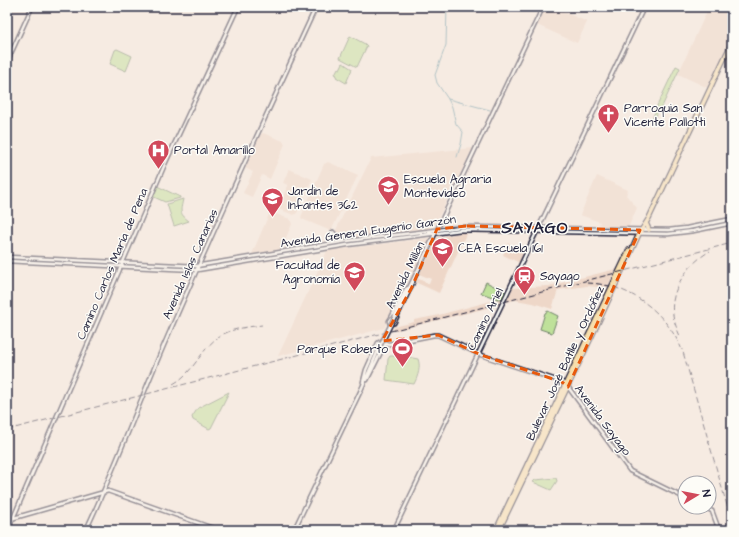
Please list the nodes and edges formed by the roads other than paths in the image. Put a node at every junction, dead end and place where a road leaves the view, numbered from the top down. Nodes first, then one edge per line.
1 (32, 7) edge
2 (238, 7) edge
3 (316, 7) edge
4 (543, 7) edge
5 (644, 7) edge
6 (732, 42) edge
7 (7, 62) edge
8 (654, 205) junction
9 (732, 218) edge
10 (646, 223) junction
11 (732, 223) edge
12 (539, 228) junction
13 (437, 229) junction
14 (650, 230) junction
15 (333, 232) dead end
16 (537, 232) junction
17 (639, 232) junction
18 (435, 233) junction
19 (342, 242) junction
20 (7, 257) edge
21 (7, 261) edge
22 (123, 263) junction
23 (198, 266) junction
24 (121, 267) junction
25 (197, 270) junction
26 (415, 276) junction
27 (409, 286) junction
28 (386, 344) junction
29 (479, 354) junction
30 (363, 386) junction
31 (567, 386) junction
32 (361, 390) junction
33 (104, 492) junction
34 (677, 494) edge
35 (713, 515) edge
36 (13, 517) junction
37 (7, 520) edge
38 (8, 530) edge
39 (86, 530) edge
40 (218, 530) edge
41 (294, 530) edge
42 (394, 530) edge
43 (496, 530) edge
44 (499, 530) edge
45 (719, 530) edge

1 - 7 street
2 - 22 street, Camino Carlos María de Pena
3 - 23 street, Avenida Islas Canarias
4 - 13 street, Avenida Millán
5 - 12 street, Camino Ariel
6 - 8 main road, Bulevar José Batlle y Ordóñez
8 - 10 main road, Bulevar José Batlle y Ordóñez
8 - 17 main road, Bulevar José Batlle y Ordóñez
9 - 14 street, Avenida General Eugenio Garzón
10 - 14 main road
10 - 17 main road, Bulevar José Batlle y Ordóñez
11 - 17 street, Avenida General Eugenio Garzón
12 - 13 street, Avenida General Eugenio Garzón
12 - 16 street, Camino Ariel
12 - 17 street, Avenida General Eugenio Garzón
13 - 18 street, Avenida Millán
13 - 19 street, Avenida General Eugenio Garzón
14 - 17 street, Avenida General Eugenio Garzón
15 - 19 street
16 - 17 street, Avenida General Eugenio Garzón
16 - 18 street, Avenida General Eugenio Garzón
16 - 29 street, Camino Ariel
17 - 31 main road, Bulevar José Batlle y Ordóñez
18 - 25 street, Avenida General Eugenio Garzón
18 - 26 street, Avenida Millán
19 - 23 street, Avenida General Eugenio Garzón
20 - 22 street, Avenida General Eugenio Garzón
21 - 24 street, Avenida General Eugenio Garzón
22 - 23 street, Avenida General Eugenio Garzón
22 - 24 street, Camino Carlos María de Pena
23 - 25 street, Avenida Islas Canarias
24 - 25 street, Avenida General Eugenio Garzón
24 - 36 street, Camino Carlos María de Pena
25 - 33 street, Avenida Islas Canarias
26 - 27 street, Avenida Millán
26 - 27 street
27 - 30 street, Avenida Millán, bridge
28 - 29 street, Avenida Sayago
28 - 30 street
28 - 32 street
29 - 31 street, Avenida Sayago
29 - 42 street, Camino Ariel
30 - 32 street, Avenida Millán
31 - 34 street, Avenida Sayago
31 - 43 main road, Bulevar José Batlle y Ordóñez
31 - 44 main road, Bulevar José Batlle y Ordóñez
32 - 41 street, Avenida Millán
33 - 36 street
33 - 39 street, Avenida Islas Canarias
33 - 40 street
35 - 45 street
36 - 37 street
36 - 38 street, Camino Carlos María de Pena

